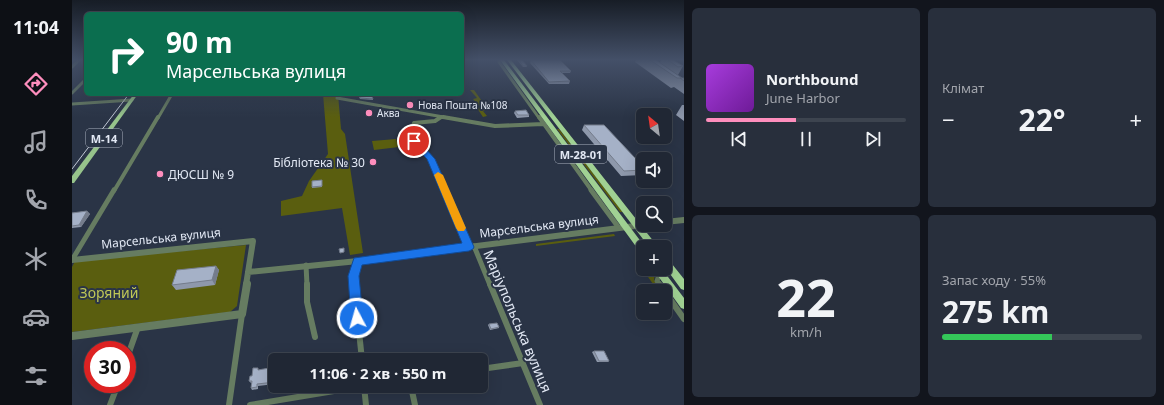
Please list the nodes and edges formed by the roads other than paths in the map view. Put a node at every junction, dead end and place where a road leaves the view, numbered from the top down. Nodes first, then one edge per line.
1 (511, 79) edge
2 (519, 80) joint
3 (84, 81) edge
4 (72, 88) edge
5 (78, 88) junction
6 (72, 93) edge
7 (135, 96) edge
8 (171, 96) edge
9 (337, 98) dead end
10 (132, 100) junction
11 (72, 104) edge
12 (441, 117) junction
13 (543, 124) junction
14 (560, 127) junction
15 (553, 128) junction
16 (72, 181) edge
17 (636, 220) edge
18 (684, 220) edge
19 (672, 221) edge
20 (636, 225) edge
21 (623, 227) junction
22 (636, 242) edge
23 (471, 246) junction
24 (72, 260) edge
25 (358, 261) junction
26 (306, 265) junction
27 (672, 270) edge
28 (248, 272) junction
29 (662, 276) edge
30 (684, 286) edge
31 (672, 302) edge
32 (684, 305) edge
33 (242, 314) junction
34 (684, 319) edge
35 (138, 327) junction
36 (72, 336) edge
37 (315, 337) dead end
38 (133, 341) edge
39 (361, 353) edge
40 (523, 363) junction
41 (488, 368) edge
42 (115, 393) edge
43 (322, 393) edge
44 (365, 393) edge
45 (412, 393) edge
46 (110, 405) edge
47 (229, 405) edge
48 (250, 405) edge
49 (366, 405) edge
50 (415, 405) edge
51 (540, 405) edge

1 - 13 street
2 - 14 highway, М-28-01
2 - 15 highway, М-28-01
3 - 5 street
4 - 5 street
5 - 6 street
7 - 10 main road, М-14
8 - 24 street
9 - 12 street
10 - 11 street
10 - 16 main road, М-14
12 - 13 street
12 - 23 street, Маріупольська вулиця
13 - 21 street
14 - 15 highway
14 - 17 highway, М-28-01
15 - 21 highway, М-28-01
18 - 19 street
20 - 21 street, Марсельська вулиця
21 - 22 highway, М-28-01
21 - 23 street, Марсельська вулиця
23 - 25 street, Марсельська вулиця
23 - 40 street, Маріупольська вулиця
24 - 28 street, Марсельська вулиця
25 - 26 street, Марсельська вулиця
25 - 39 street
26 - 28 street, Марсельська вулиця
26 - 37 street
27 - 30 highway
28 - 33 street
29 - 32 highway
31 - 34 street
33 - 35 street
33 - 47 street
35 - 36 street
35 - 38 street
40 - 41 street
40 - 51 street, Маріупольська вулиця
42 - 46 street
43 - 48 street
44 - 49 street
45 - 50 street

